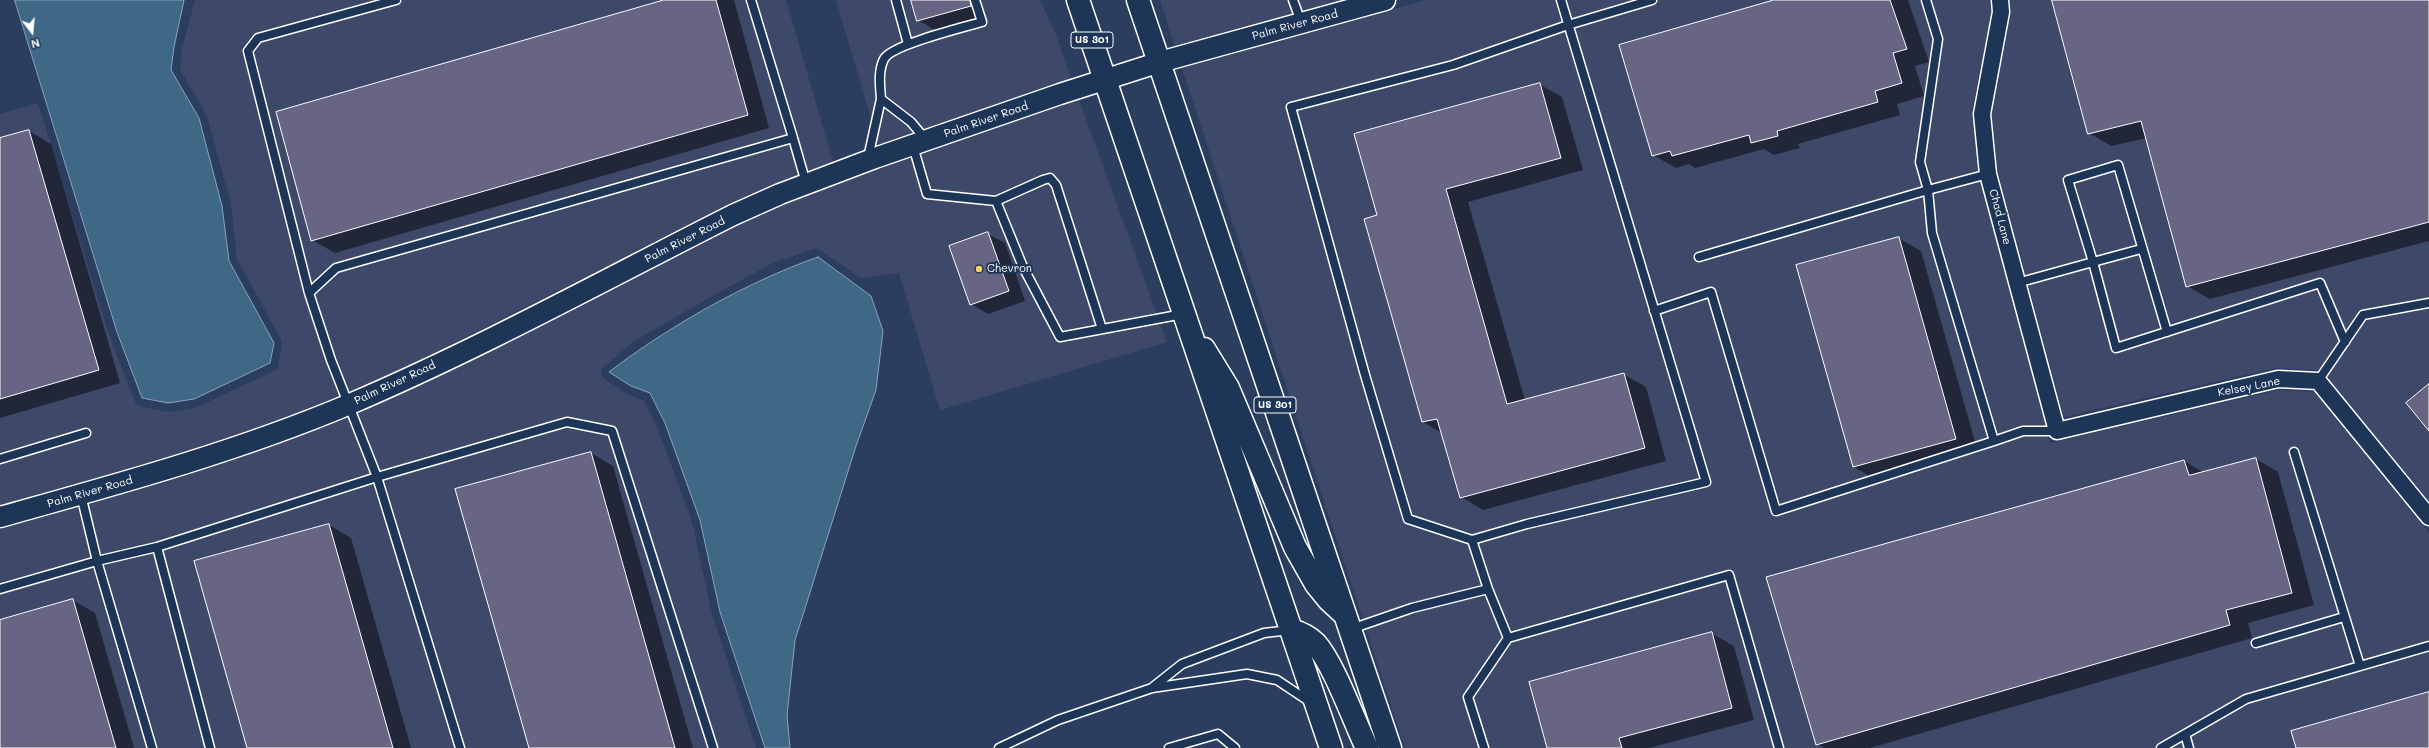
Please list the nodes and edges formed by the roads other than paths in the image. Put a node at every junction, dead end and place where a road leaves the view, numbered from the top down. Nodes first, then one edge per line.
1 (396, 0) edge
2 (751, 0) edge
3 (896, 0) edge
4 (975, 0) edge
5 (1078, 0) edge
6 (1138, 0) edge
7 (1293, 0) edge
8 (1385, 0) edge
9 (1561, 0) edge
10 (1652, 0) edge
11 (1926, 0) edge
12 (2000, 0) edge
13 (1302, 23) junction
14 (1568, 25) junction
15 (908, 44) junction
16 (1160, 62) junction
17 (1106, 80) junction
18 (881, 99) junction
19 (792, 138) junction
20 (920, 143) junction
21 (868, 161) junction
22 (1988, 174) junction
23 (806, 184) junction
24 (1928, 190) junction
25 (996, 201) junction
26 (2141, 248) junction
27 (1699, 257) dead end
28 (2093, 262) junction
29 (2017, 283) junction
30 (309, 293) junction
31 (2429, 303) edge
32 (1654, 311) junction
33 (1183, 314) junction
34 (1102, 329) junction
35 (2167, 332) junction
36 (2345, 342) junction
37 (2318, 382) junction
38 (349, 404) junction
39 (2057, 430) junction
40 (86, 433) dead end
41 (1994, 441) junction
42 (2294, 452) dead end
43 (0, 459) edge
44 (377, 477) junction
45 (81, 494) junction
46 (0, 517) edge
47 (2429, 517) edge
48 (1472, 540) junction
49 (157, 547) junction
50 (97, 561) junction
51 (0, 589) edge
52 (1488, 589) junction
53 (2344, 617) junction
54 (1348, 622) junction
55 (1292, 630) junction
56 (1508, 638) junction
57 (2256, 643) dead end
58 (2429, 646) edge
59 (2360, 666) junction
60 (1152, 688) junction
61 (1317, 707) junction
62 (2185, 734) junction
63 (152, 748) edge
64 (210, 748) edge
65 (460, 748) edge
66 (713, 748) edge
67 (999, 748) edge
68 (1169, 748) edge
69 (1235, 748) edge
70 (1331, 748) edge
71 (1367, 748) edge
72 (1390, 748) edge
73 (1484, 748) edge
74 (1779, 748) edge
75 (2161, 748) edge
76 (2189, 748) edge

1 - 30 lane
2 - 19 lane
3 - 15 lane
4 - 15 lane
5 - 17 main road, US 301
6 - 16 main road, US 301
7 - 13 lane
8 - 13 street, Palm River Road
9 - 14 lane
10 - 14 lane
11 - 24 lane
12 - 22 street, Chad Lane
13 - 16 street, Palm River Road
14 - 32 lane
14 - 48 lane
15 - 18 lane
16 - 17 street, Palm River Road
16 - 54 main road, US 301
17 - 20 street, Palm River Road
17 - 33 main road, US 301
18 - 20 lane
18 - 21 lane
19 - 23 lane
19 - 30 lane
20 - 21 street, Palm River Road
20 - 25 lane
21 - 23 street, Palm River Road
22 - 24 lane
22 - 29 street, Chad Lane
23 - 38 street, Palm River Road
24 - 27 lane
24 - 41 lane
25 - 34 lane
25 - 34 lane
26 - 28 lane
26 - 28 lane
26 - 35 lane
28 - 29 lane
28 - 35 lane
29 - 39 street, Chad Lane
30 - 38 lane
31 - 36 lane
32 - 41 lane
32 - 48 lane
33 - 34 lane
33 - 54 main road
33 - 55 main road, US 301
35 - 36 lane
36 - 37 lane
37 - 39 street, Kelsey Lane
37 - 47 street
38 - 44 lane
38 - 45 street, Palm River Road
39 - 41 lane
40 - 43 lane
42 - 53 lane
44 - 49 lane
44 - 65 lane
44 - 66 lane
45 - 46 street, Palm River Road
45 - 50 lane
48 - 52 lane
49 - 50 lane
49 - 64 lane
50 - 51 lane
50 - 63 lane
52 - 54 lane
52 - 56 lane
53 - 57 lane
53 - 59 lane
54 - 72 main road, US 301
55 - 60 lane
55 - 61 main road, US 301
55 - 71 main road
56 - 73 lane
56 - 74 lane
58 - 59 lane
59 - 62 lane
60 - 61 lane
60 - 67 lane
61 - 70 main road, US 301
62 - 75 lane
62 - 76 lane
68 - 69 lane

